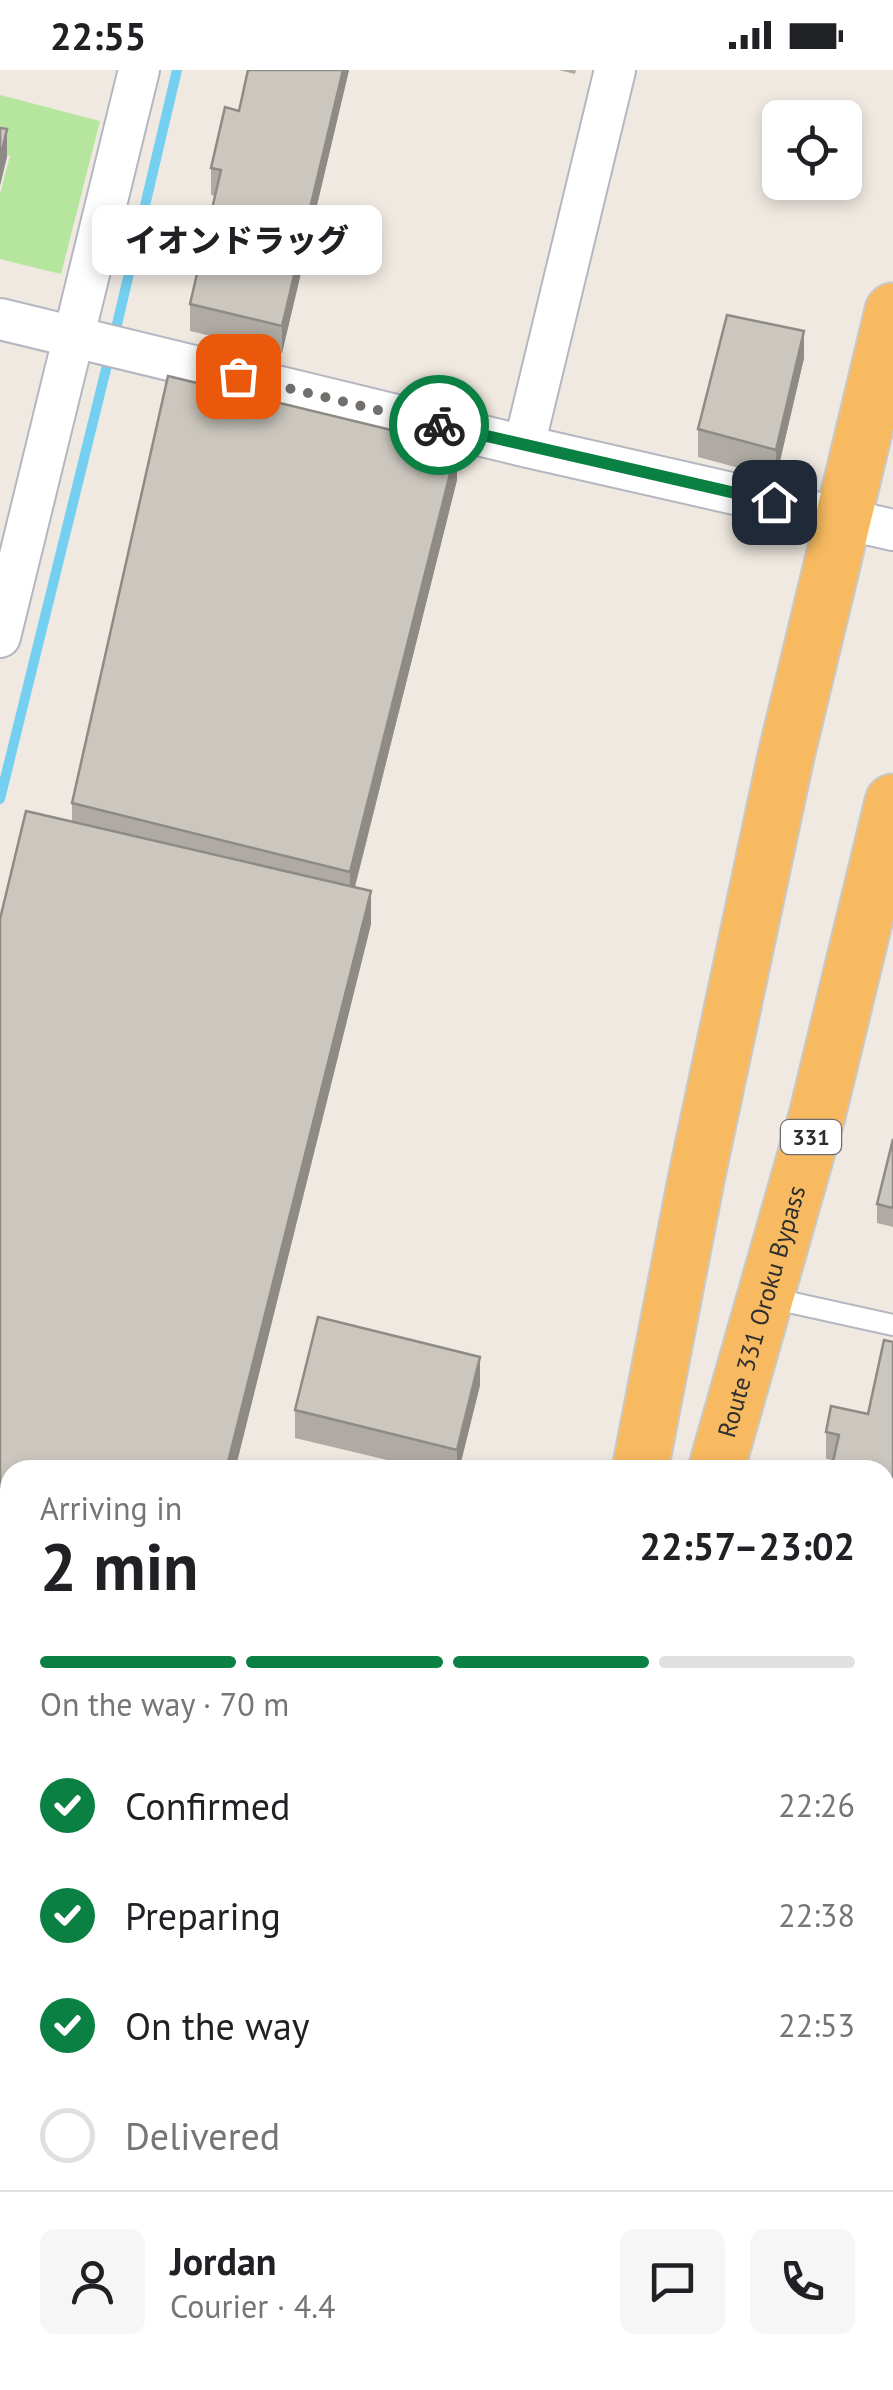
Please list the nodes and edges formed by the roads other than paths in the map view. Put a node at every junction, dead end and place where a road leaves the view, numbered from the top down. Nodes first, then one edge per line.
1 (139, 70) edge
2 (615, 70) edge
3 (893, 311) edge
4 (0, 318) edge
5 (77, 337) junction
6 (524, 446) junction
7 (868, 524) edge
8 (0, 636) edge
9 (893, 802) edge
10 (764, 1296) junction
11 (893, 1325) edge
12 (642, 1460) edge
13 (719, 1460) edge

1 - 5 street
2 - 6 street
3 - 7 highway
4 - 5 street
5 - 6 street
5 - 8 street
6 - 7 street
7 - 12 highway
9 - 10 highway, Route 331 Oroku Bypass / 331
10 - 11 lane
10 - 13 highway, Route 331 Oroku Bypass / 331

